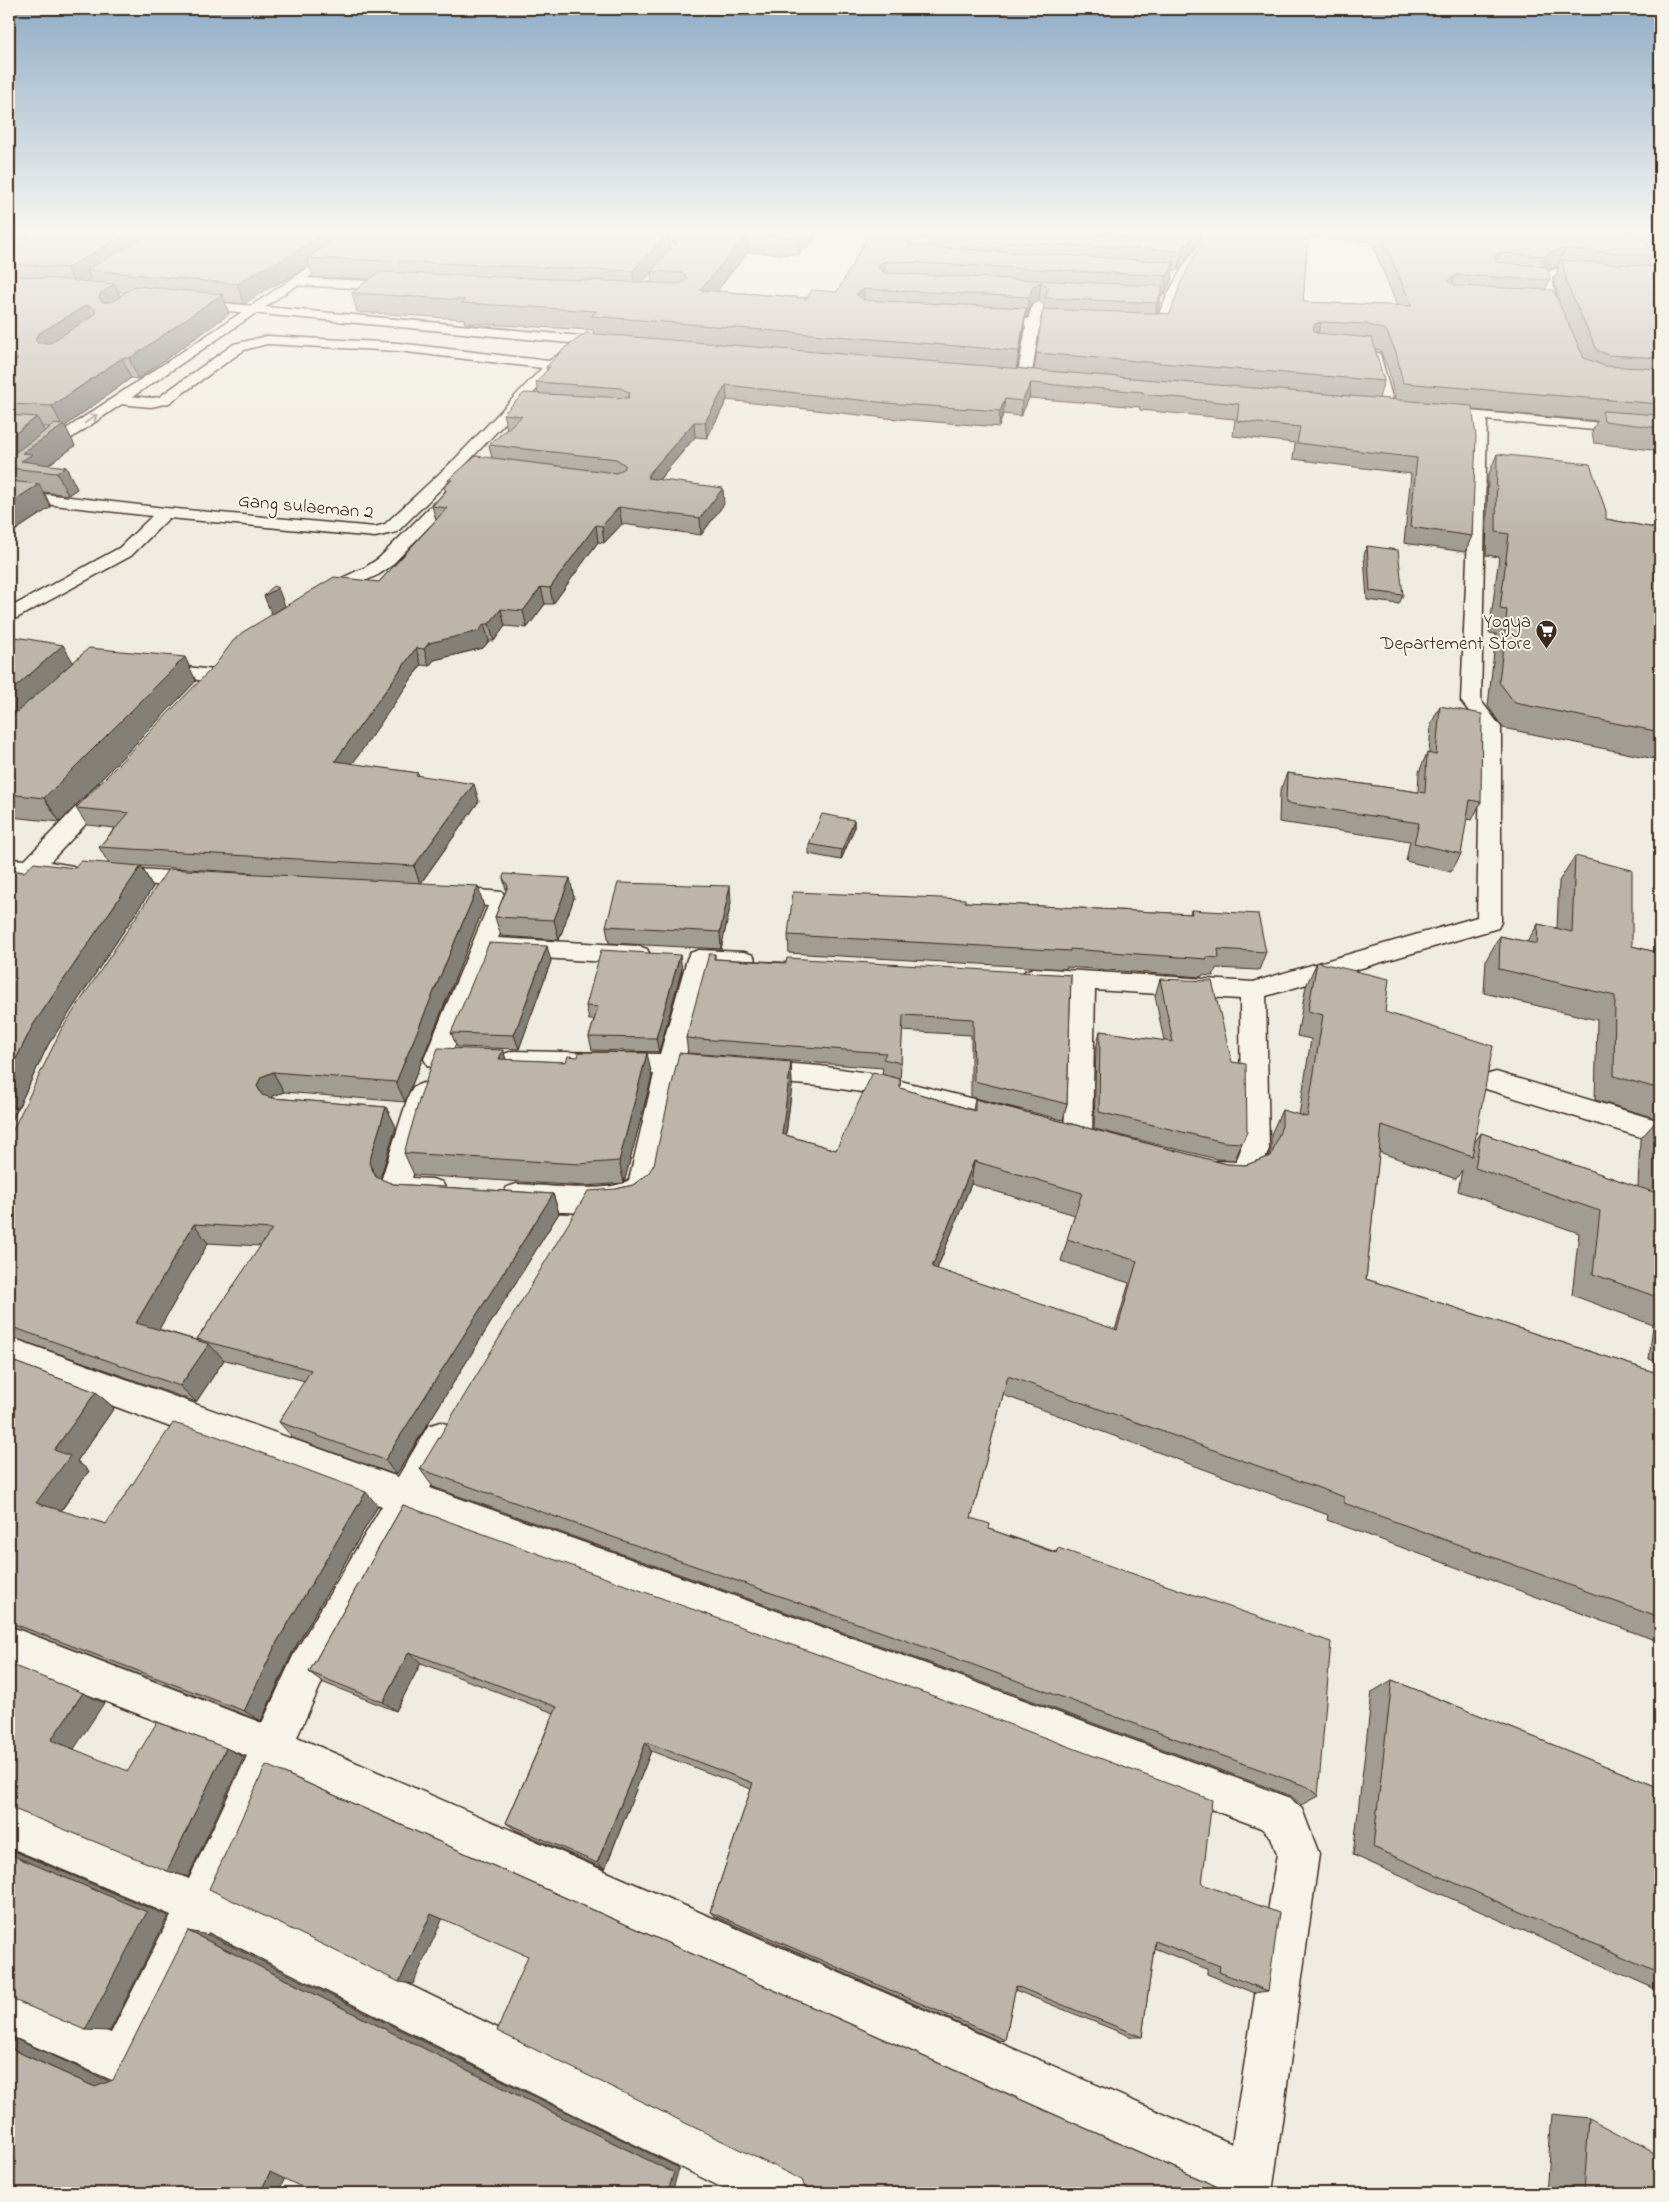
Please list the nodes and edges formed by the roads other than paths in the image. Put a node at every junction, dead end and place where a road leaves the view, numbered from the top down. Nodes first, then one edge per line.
1 (218, 334) edge
2 (419, 334) edge
3 (511, 334) edge
4 (1031, 334) edge
5 (1563, 334) edge
6 (1566, 339) edge
7 (584, 341) junction
8 (623, 344) edge
9 (398, 347) junction
10 (1350, 350) edge
11 (552, 365) junction
12 (1024, 379) edge
13 (118, 400) junction
14 (517, 402) junction
15 (536, 403) edge
16 (1406, 410) edge
17 (1425, 411) edge
18 (1480, 416) junction
19 (48, 432) edge
20 (1660, 432) edge
21 (68, 434) junction
22 (459, 463) junction
23 (9, 478) edge
24 (9, 495) edge
25 (165, 513) junction
26 (305, 604) edge
27 (9, 615) edge
28 (136, 668) edge
29 (201, 690) edge
30 (119, 776) edge
31 (19, 868) edge
32 (172, 879) junction
33 (220, 882) edge
34 (426, 894) edge
35 (155, 904) edge
36 (484, 946) junction
37 (680, 958) junction
38 (768, 962) edge
39 (1014, 976) edge
40 (1083, 980) junction
41 (1253, 991) junction
42 (437, 1059) junction
43 (670, 1064) junction
44 (1496, 1082) dead end
45 (387, 1114) dead end
46 (415, 1116) junction
47 (1660, 1132) edge
48 (1078, 1137) junction
49 (1106, 1144) edge
50 (1190, 1166) edge
51 (450, 1192) edge
52 (498, 1194) edge
53 (9, 1352) edge
54 (456, 1412) edge
55 (404, 1497) junction
56 (9, 1645) edge
57 (271, 1746) junction
58 (9, 1826) edge
59 (199, 1905) junction
60 (9, 2012) edge
61 (1249, 2185) edge
62 (784, 2193) edge

1 - 13 street
2 - 9 street
3 - 7 street
4 - 12 street
5 - 6 street
7 - 8 street
7 - 11 street, Gang sulaeman 2
9 - 11 street
9 - 13 street
10 - 16 street
11 - 14 street, Gang sulaeman 2
21 -> 13 street
14 - 15 street
14 - 22 street, Gang sulaeman 2
17 - 18 street
18 - 20 street
18 - 41 street
19 - 21 street
21 - 23 street
22 - 25 street, Gang sulaeman 2
22 - 26 street
24 - 25 street, Gang sulaeman 2
25 - 27 street
28 - 29 street
30 - 31 street
31 - 32 street
32 - 33 street
32 - 35 street
34 - 36 street
36 - 37 street
36 - 42 street
37 - 38 street
37 - 43 street
39 - 40 street
40 - 41 street
40 - 48 street
41 - 50 street
42 - 43 street
42 - 46 street
43 - 48 street
43 - 52 street
44 - 47 street
45 - 46 street
46 - 51 street
48 - 49 street
53 - 55 street
54 - 55 street
55 - 57 street
55 - 61 street
56 - 57 street
57 - 59 street
57 - 61 street
58 - 59 street
59 - 60 street
59 - 62 street

